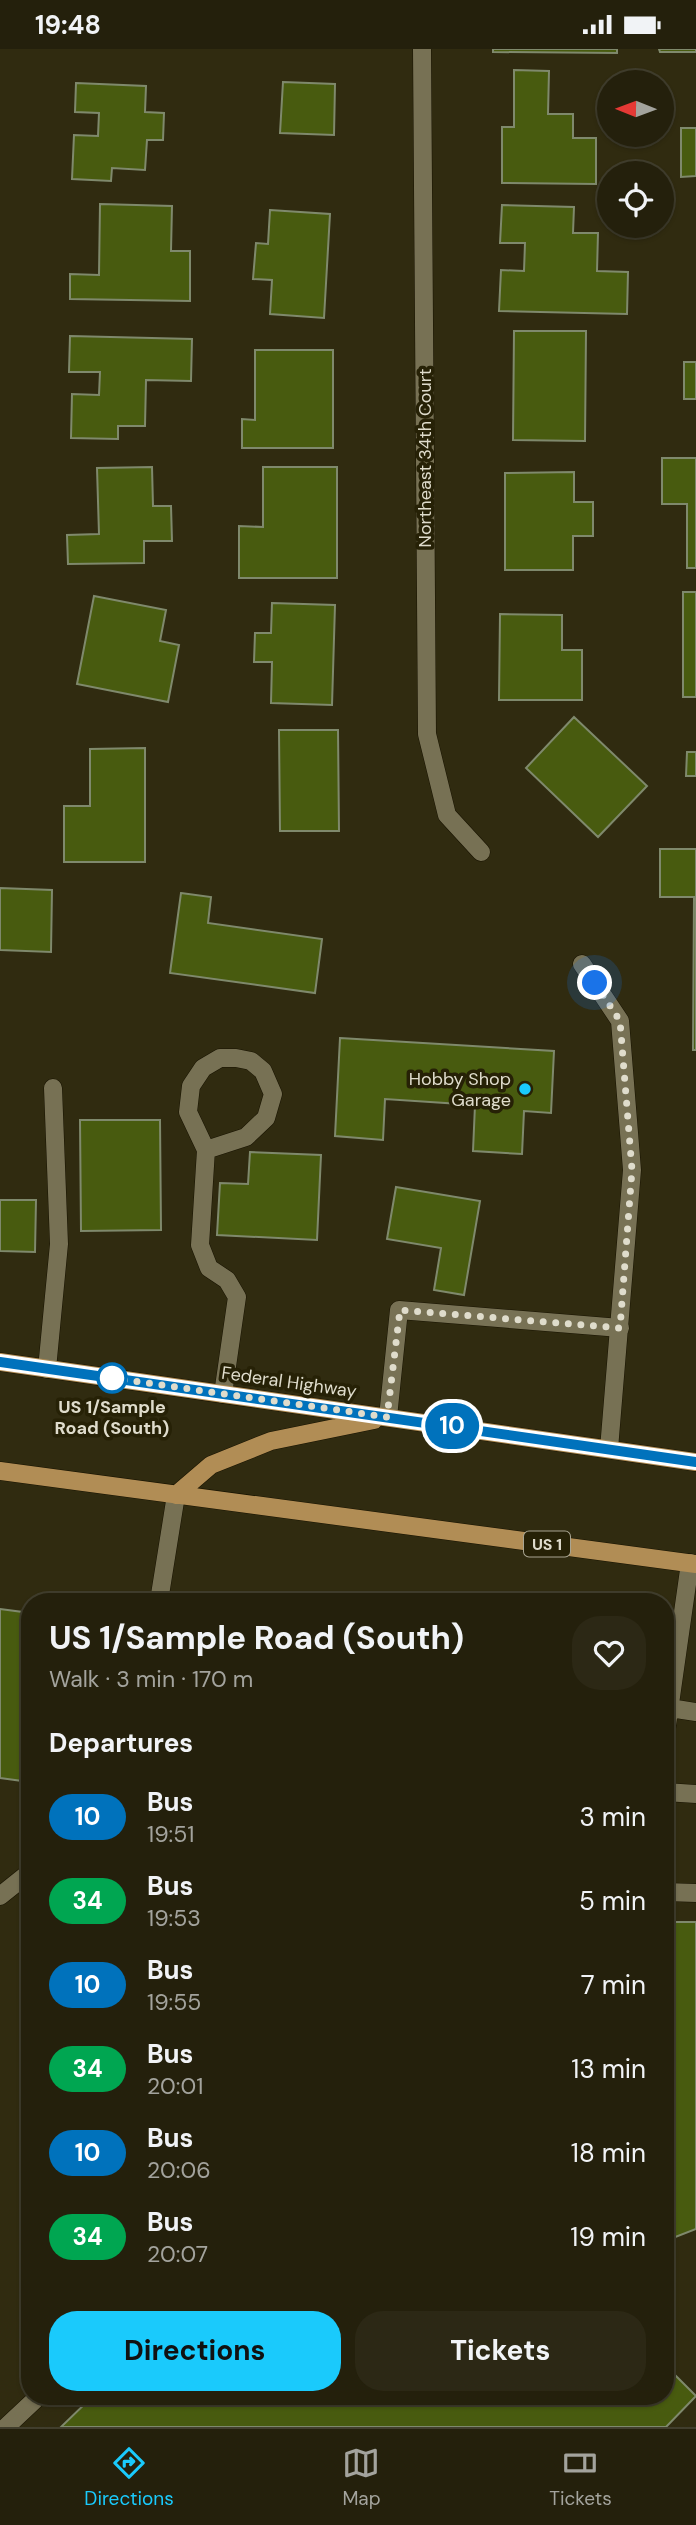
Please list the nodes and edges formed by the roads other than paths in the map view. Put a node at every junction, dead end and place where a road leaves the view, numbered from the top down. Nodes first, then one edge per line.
1 (422, 49) edge
2 (481, 852) dead end
3 (582, 964) dead end
4 (53, 1088) dead end
5 (206, 1150) junction
6 (620, 1328) junction
7 (0, 1362) edge
8 (47, 1369) junction
9 (223, 1394) junction
10 (387, 1417) junction
11 (609, 1449) junction
12 (696, 1462) edge
13 (0, 1471) edge
14 (176, 1495) junction
15 (693, 1563) edge
16 (160, 1593) edge
17 (674, 1682) edge
18 (674, 1708) edge
19 (696, 1711) edge
20 (674, 1793) edge
21 (696, 1794) edge
22 (21, 1879) edge
23 (674, 1892) edge
24 (696, 1893) edge
25 (0, 1896) edge
26 (29, 2405) edge
27 (6, 2427) edge

1 - 2 street, Northeast 34th Court
3 - 6 street
4 - 8 street
5 - 5 street
5 - 9 street
6 - 10 street
6 - 11 street
7 - 8 main road, Federal Highway
8 - 9 main road, Federal Highway
9 - 10 main road, Federal Highway
10 - 11 main road, Federal Highway
10 - 14 main road
11 - 12 main road, Federal Highway
13 - 14 main road, US 1
14 - 15 main road, US 1
14 - 16 street
15 - 17 street
18 - 19 street
20 - 21 street
22 - 25 street
23 - 24 street
26 - 27 street

